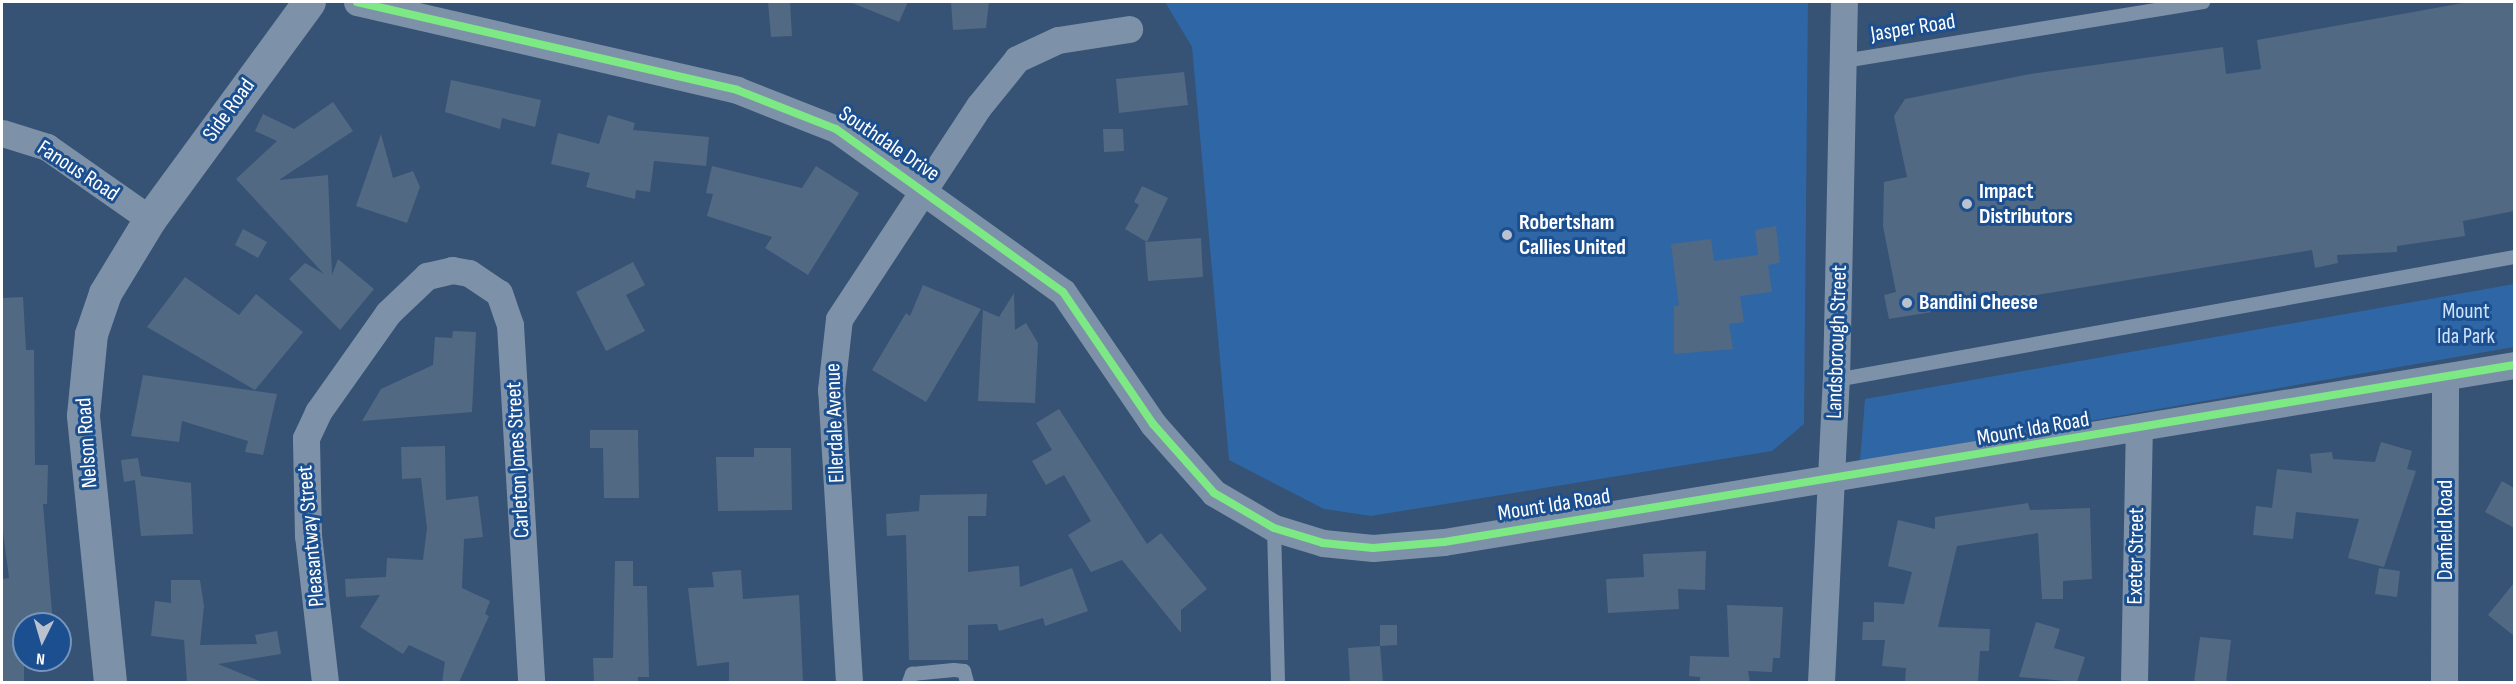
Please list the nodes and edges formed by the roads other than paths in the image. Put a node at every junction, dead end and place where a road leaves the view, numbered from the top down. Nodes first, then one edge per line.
1 (309, 2) edge
2 (357, 2) edge
3 (1844, 2) edge
4 (2203, 2) edge
5 (1129, 29) dead end
6 (1844, 61) junction
7 (2, 133) edge
8 (925, 189) junction
9 (150, 219) junction
10 (2514, 257) edge
11 (452, 270) joint
12 (2514, 365) edge
13 (2445, 377) junction
14 (1836, 380) junction
15 (2139, 429) junction
16 (1832, 482) junction
17 (1274, 528) junction
18 (110, 682) edge
19 (325, 682) edge
20 (531, 682) edge
21 (849, 682) edge
22 (909, 682) edge
23 (967, 682) edge
24 (1278, 682) edge
25 (1821, 682) edge
26 (2134, 682) edge
27 (2444, 682) edge

1 - 9 street, Side Road
2 - 8 street, Southdale Drive
3 - 6 street, Landsborough Street
4 - 6 lane, Jasper Road
5 - 8 street, Ellerdale Avenue
6 - 14 street, Landsborough Street
7 - 9 street, Fanous Road
8 - 17 street, Southdale Drive
8 - 21 street, Ellerdale Avenue
9 - 18 street, Nelson Road
10 - 14 lane
11 - 19 street, Pleasantway Street
11 - 20 street, Carleton Jones Street
12 - 13 street, Mount Ida Road
13 - 15 street, Mount Ida Road
13 - 27 street, Danfield Road
14 - 16 street, Landsborough Street
15 - 16 street, Mount Ida Road
15 - 26 street, Exeter Street
16 - 17 street, Mount Ida Road
16 - 25 street, Landsborough Street
17 - 24 lane
22 - 23 lane

